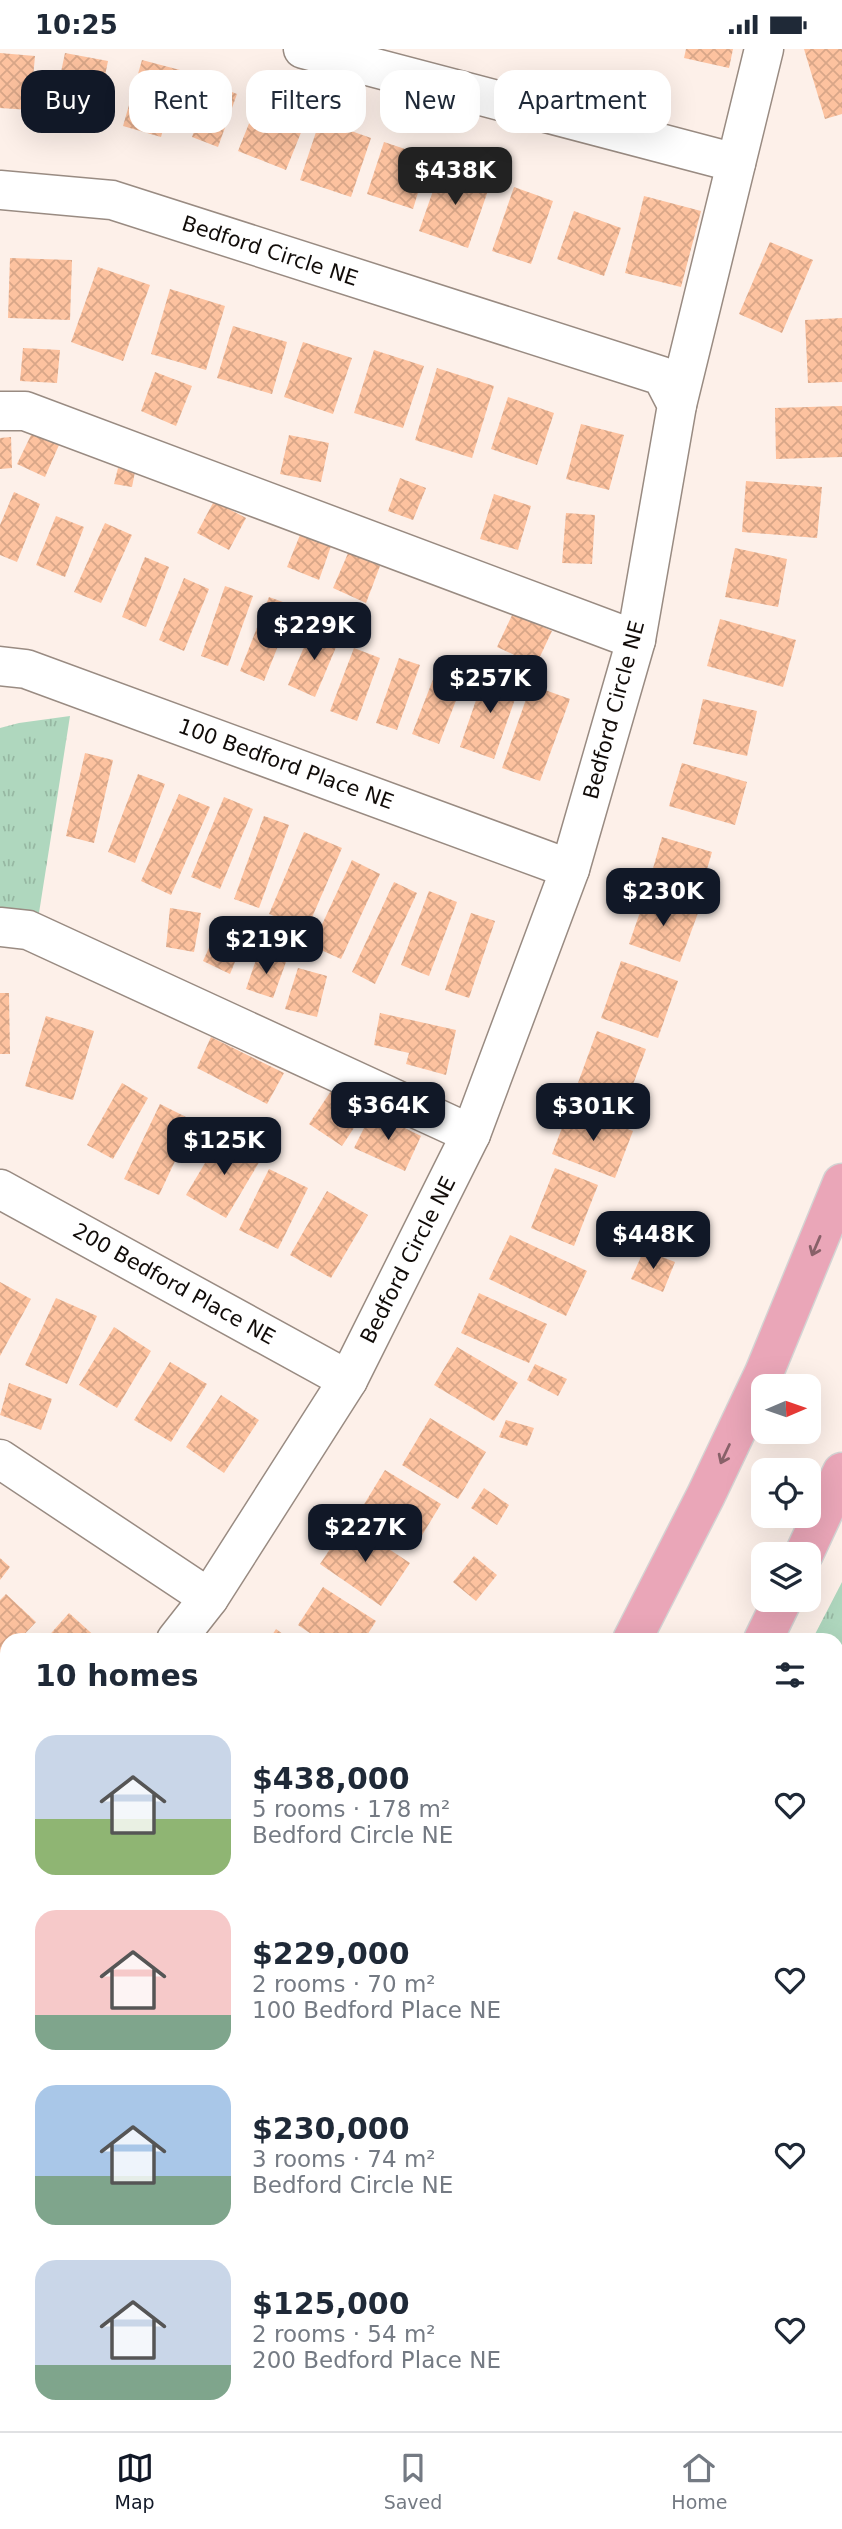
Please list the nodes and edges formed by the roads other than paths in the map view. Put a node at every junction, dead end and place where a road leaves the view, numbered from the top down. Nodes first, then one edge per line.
1 (303, 49) edge
2 (764, 49) edge
3 (736, 163) junction
4 (0, 190) edge
5 (677, 405) junction
6 (0, 411) edge
7 (636, 640) junction
8 (0, 667) edge
9 (570, 869) junction
10 (0, 927) edge
11 (471, 1134) junction
12 (842, 1183) edge
13 (0, 1189) edge
14 (348, 1380) junction
15 (0, 1459) edge
16 (842, 1472) edge
17 (810, 1542) edge
18 (209, 1598) junction
19 (777, 1612) edge
20 (182, 1633) edge
21 (636, 1633) edge
22 (766, 1633) edge

1 - 3 street
2 - 3 street
3 - 5 street
4 - 5 street, Bedford Circle NE
5 - 7 street, Bedford Circle NE
6 - 7 street
7 - 9 street, Bedford Circle NE
8 - 9 street, 100 Bedford Place NE
9 - 11 street, Bedford Circle NE
10 - 11 street
11 - 14 street, Bedford Circle NE
12 -> 21 main road
13 - 14 street, 200 Bedford Place NE
14 - 18 street, Bedford Circle NE
15 - 18 street
16 - 17 main road
18 - 20 street, Bedford Circle NE
19 - 22 main road

